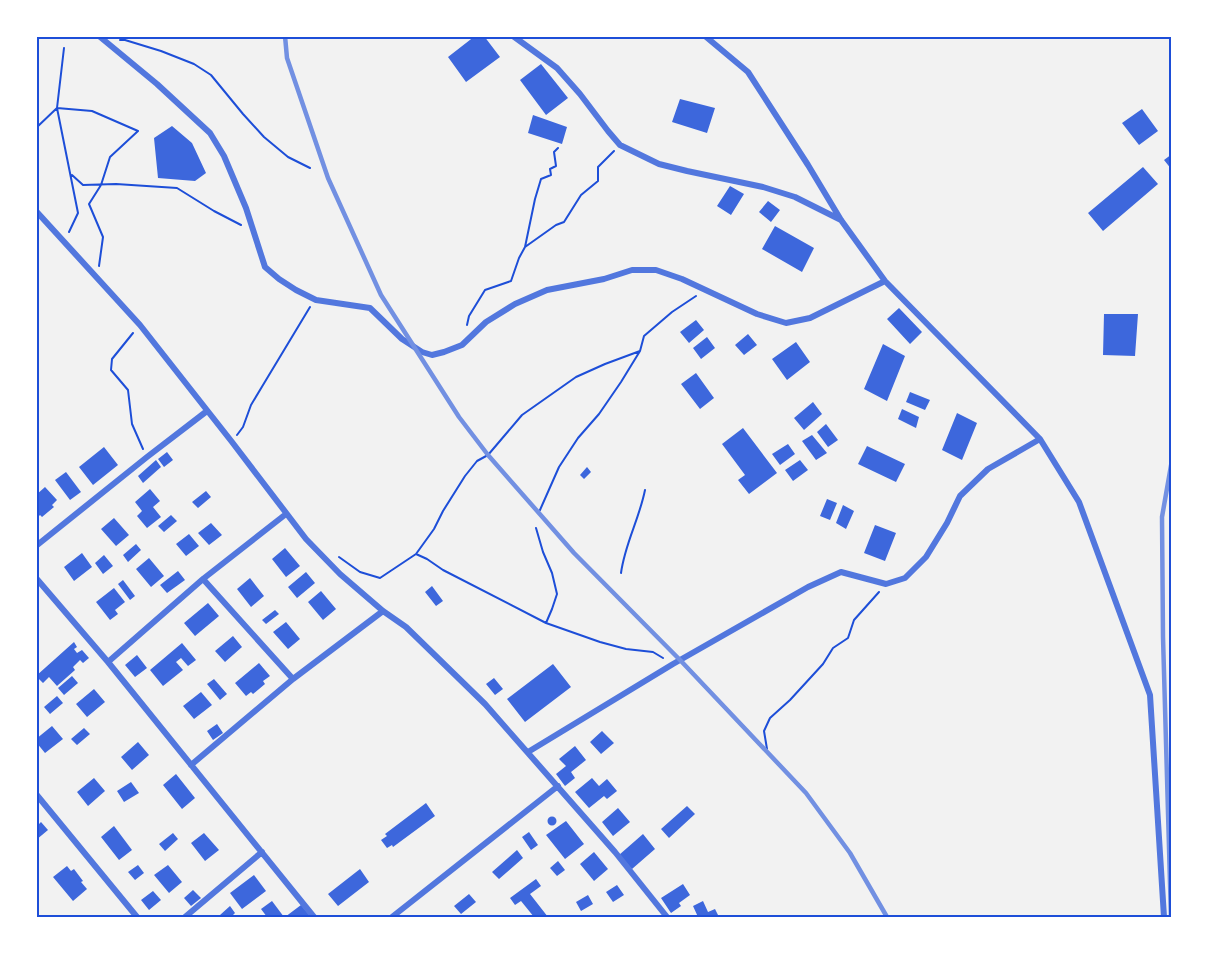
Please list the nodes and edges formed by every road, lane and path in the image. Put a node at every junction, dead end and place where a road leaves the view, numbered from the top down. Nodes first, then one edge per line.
1 (99, 36) edge
2 (513, 36) edge
3 (705, 36) edge
4 (105, 41) junction
5 (64, 48) dead end
6 (57, 108) junction
7 (36, 128) edge
8 (621, 145) junction
9 (558, 148) dead end
10 (309, 168) dead end
11 (71, 174) junction
12 (101, 185) junction
13 (36, 212) edge
14 (842, 220) junction
15 (255, 232) junction
16 (64, 243) junction
17 (525, 247) junction
18 (97, 277) junction
19 (885, 281) junction
20 (704, 290) junction
21 (316, 300) junction
22 (140, 325) junction
23 (466, 326) dead end
24 (640, 351) junction
25 (207, 411) junction
26 (1040, 439) junction
27 (232, 442) junction
28 (147, 457) junction
29 (645, 490) dead end
30 (540, 510) dead end
31 (286, 514) junction
32 (536, 528) dead end
33 (36, 546) edge
34 (416, 554) junction
35 (337, 555) dead end
36 (621, 573) dead end
37 (36, 578) edge
38 (203, 579) junction
39 (886, 584) junction
40 (383, 611) junction
41 (546, 623) junction
42 (108, 662) junction
43 (673, 664) junction
44 (293, 679) junction
45 (767, 749) dead end
46 (528, 752) junction
47 (191, 765) junction
48 (558, 786) junction
49 (36, 794) edge
50 (262, 852) junction
51 (137, 917) edge
52 (185, 917) edge
53 (314, 917) edge
54 (392, 917) edge
55 (667, 917) edge
56 (1164, 917) edge

1 - 4 street
2 - 8 street
3 - 14 street
4 - 10 path
4 - 15 street
5 - 6 path
6 - 7 path
6 - 11 path
6 - 12 path
8 - 14 street
8 - 17 path
9 - 17 path
11 - 12 path
11 - 16 path
12 - 15 path
12 - 18 path
13 - 16 street
14 - 19 street
15 - 21 street
16 - 18 street
17 - 23 path
18 - 22 street
19 - 20 street
19 - 26 street
20 - 21 street
20 - 24 path
21 - 27 path
22 - 25 street
22 - 28 path
24 - 30 path
24 - 34 path
25 - 27 street
25 - 28 street
26 - 39 street
26 - 56 street
27 - 31 street
28 - 33 street
29 - 36 path
31 - 38 street
31 - 40 street
32 - 41 path
34 - 35 path
34 - 41 path
37 - 42 street
38 - 42 street
38 - 44 street
39 - 43 street
39 - 45 path
40 - 44 street
40 - 46 street
41 - 43 path
42 - 47 street
43 - 46 street
44 - 47 street
46 - 48 street
47 - 50 street
48 - 54 street
48 - 55 street
49 - 51 street
50 - 52 street
50 - 53 street

